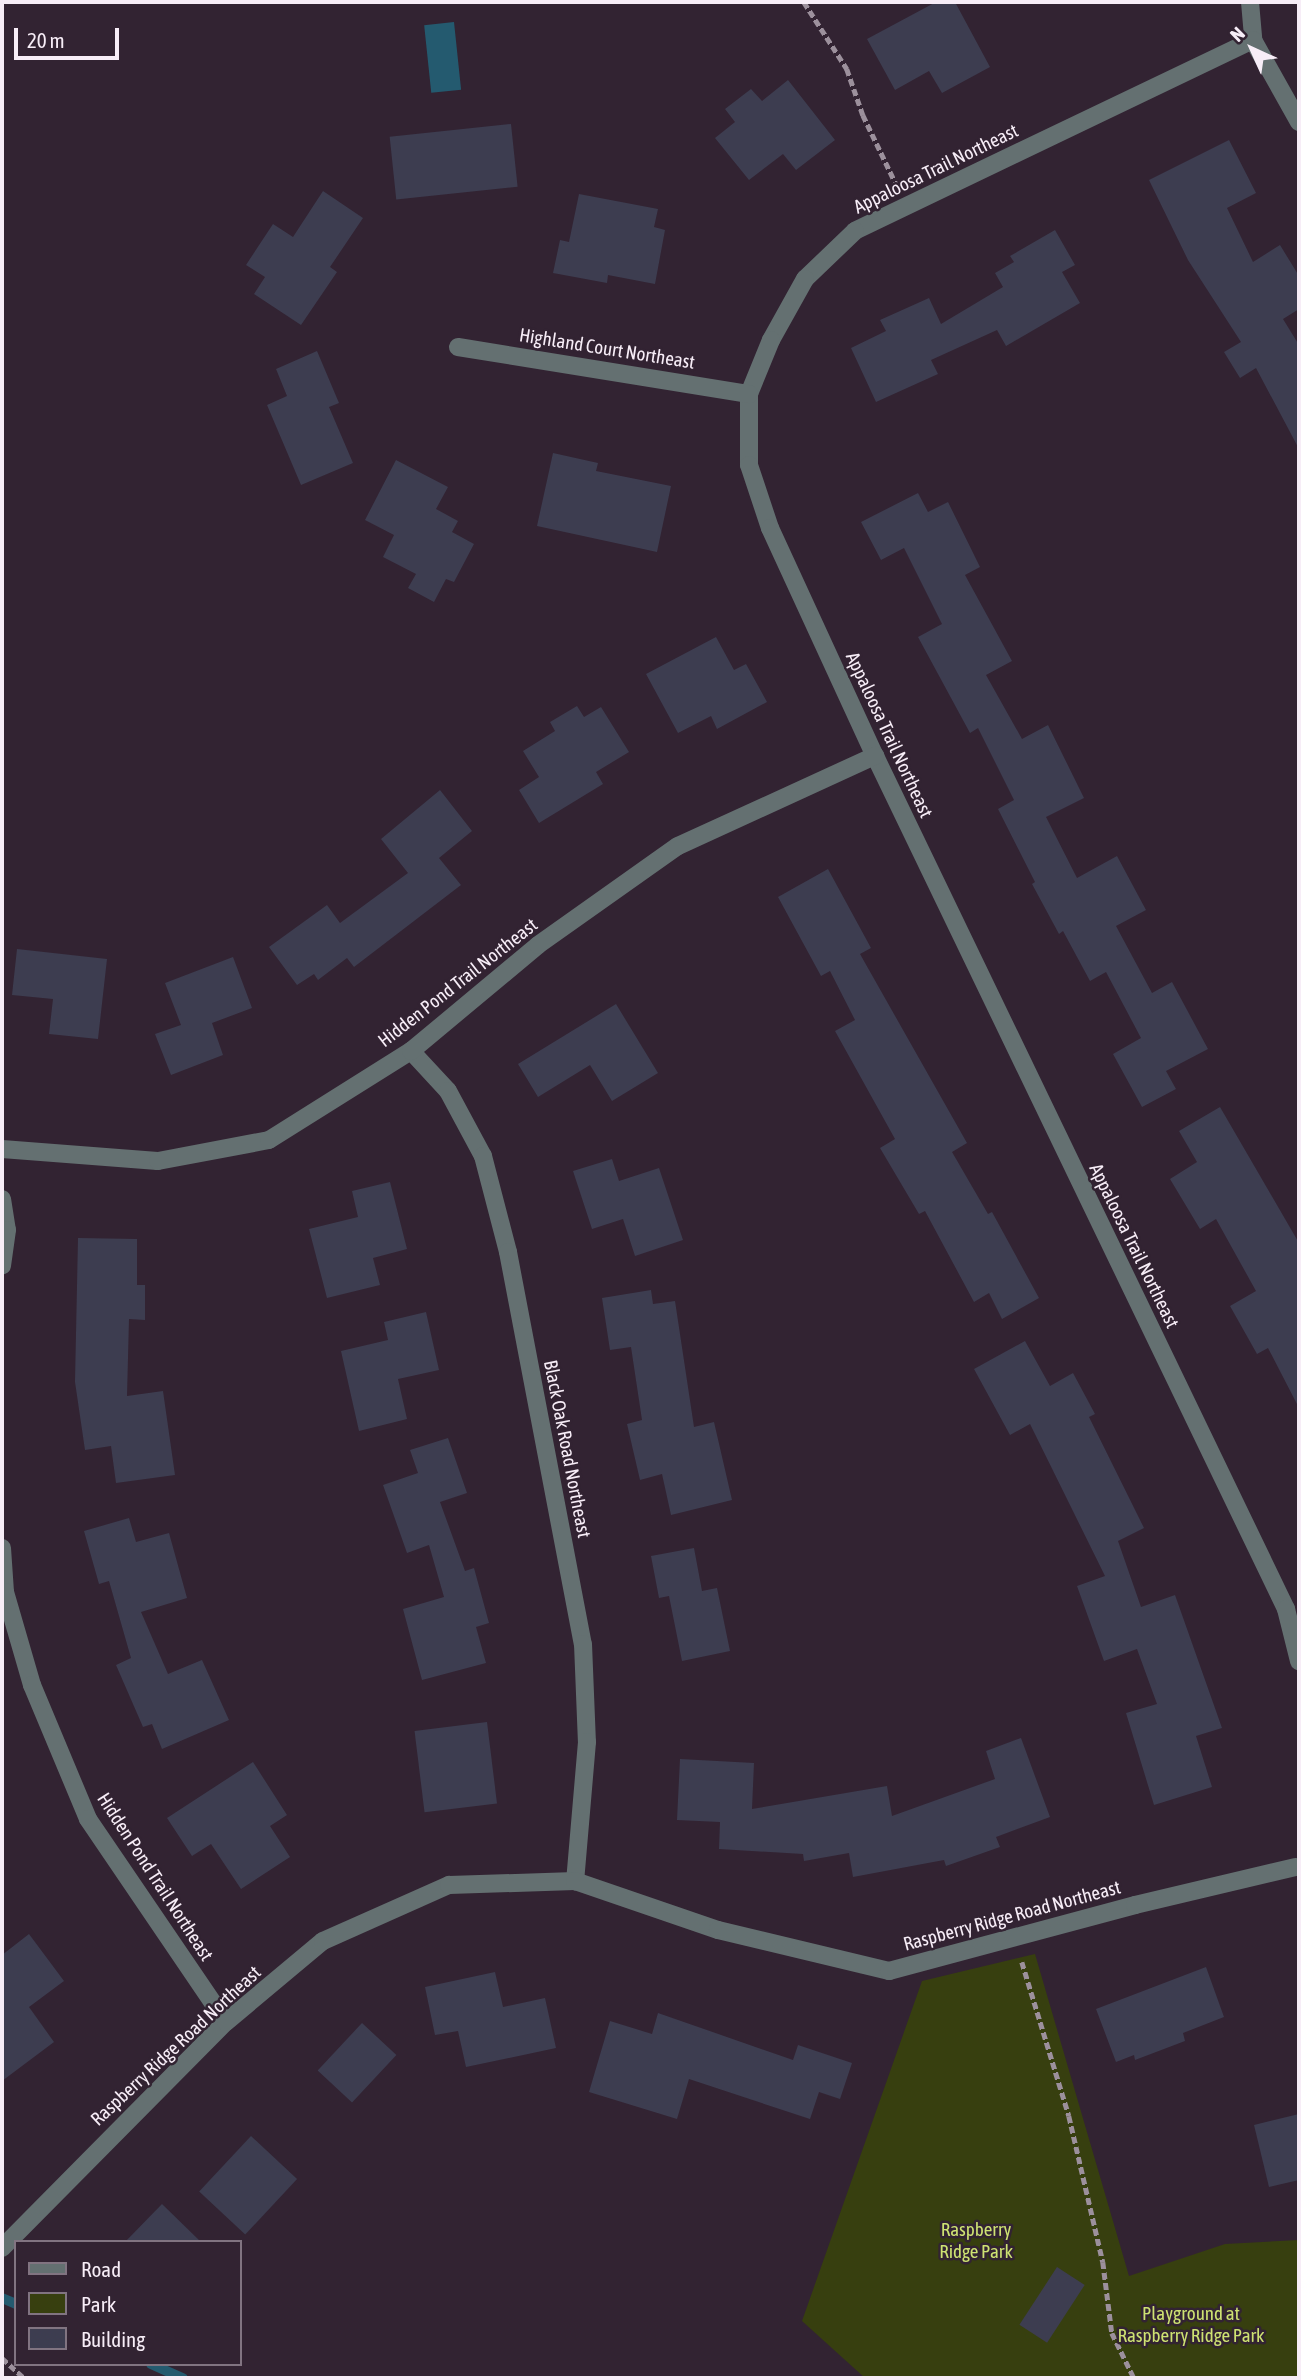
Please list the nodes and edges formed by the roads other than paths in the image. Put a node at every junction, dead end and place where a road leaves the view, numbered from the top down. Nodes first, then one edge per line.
1 (1250, 2) edge
2 (1253, 40) junction
3 (1299, 122) edge
4 (458, 346) dead end
5 (749, 394) junction
6 (875, 757) junction
7 (411, 1051) junction
8 (2, 1149) edge
9 (2, 1199) edge
10 (2, 1266) edge
11 (2, 1548) edge
12 (3, 1592) edge
13 (1299, 1661) edge
14 (1298, 1867) edge
15 (575, 1881) junction
16 (226, 2022) junction
17 (2, 2248) edge

1 - 2 street
2 - 3 street
2 - 5 street, Appaloosa Trail Northeast
4 - 5 street, Highland Court Northeast
5 - 6 street, Appaloosa Trail Northeast
6 - 7 street, Hidden Pond Trail Northeast
6 - 13 street, Appaloosa Trail Northeast
7 - 8 street, Hidden Pond Trail Northeast
7 - 15 street, Black Oak Road Northeast
9 - 10 street
11 - 12 street, Hidden Pond Trail Northeast
12 - 16 street, Hidden Pond Trail Northeast
14 - 15 street, Raspberry Ridge Road Northeast
15 - 16 street, Raspberry Ridge Road Northeast
16 - 17 street, Raspberry Ridge Road Northeast

